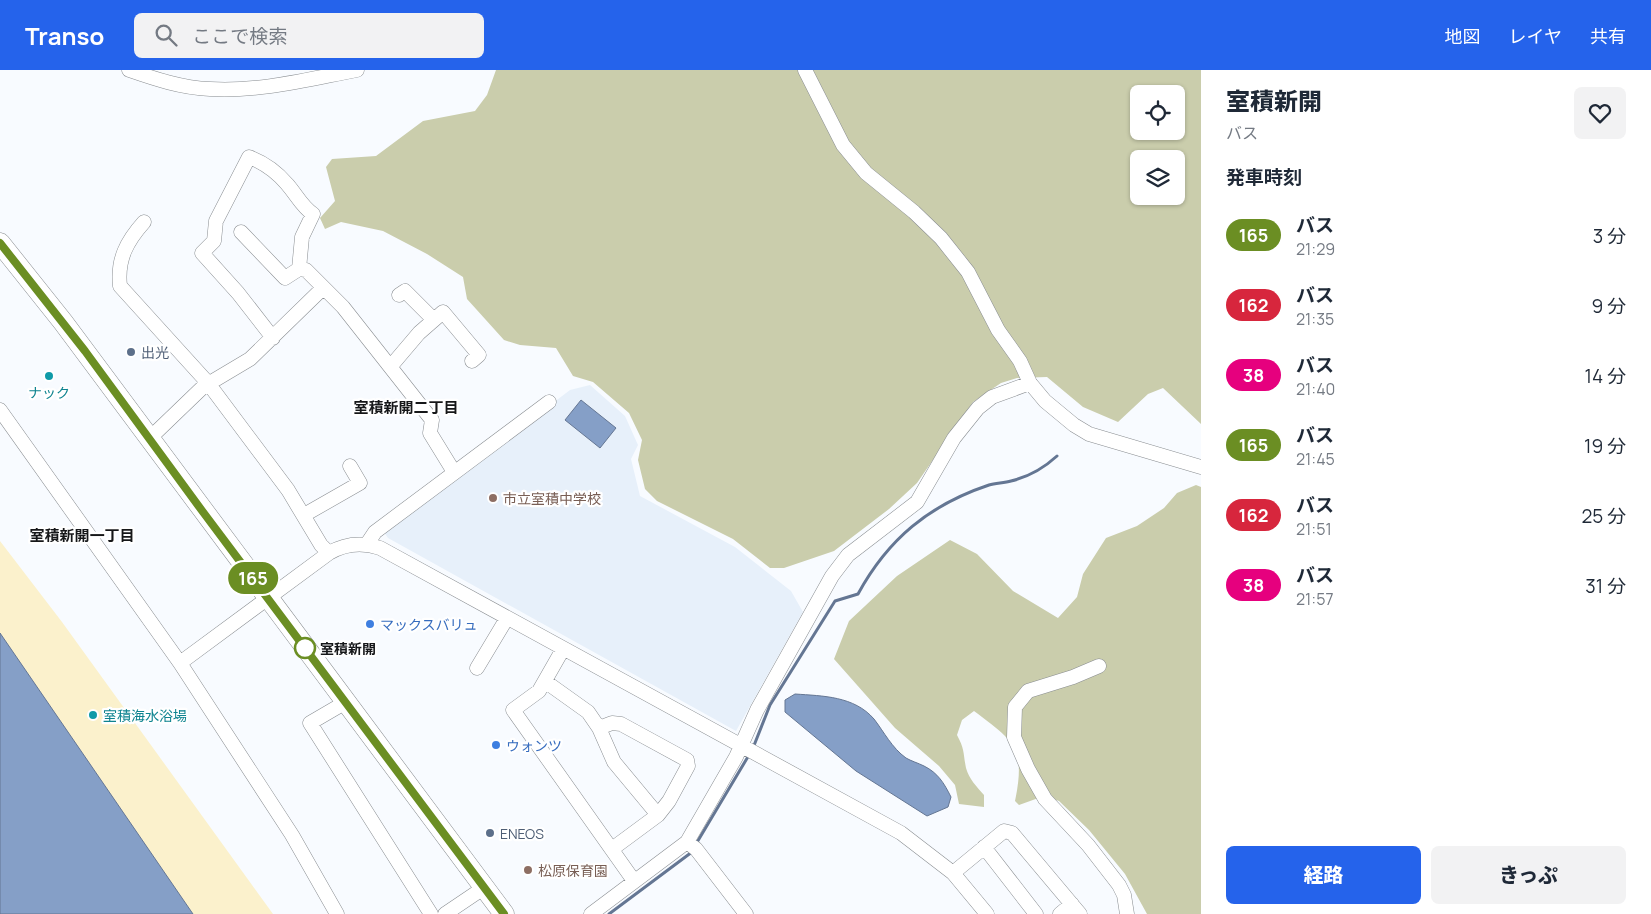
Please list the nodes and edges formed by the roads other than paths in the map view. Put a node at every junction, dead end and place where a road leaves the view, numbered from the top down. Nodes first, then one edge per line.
1 (129, 70) edge
2 (358, 70) edge
3 (806, 74) edge
4 (144, 222) dead end
5 (242, 232) dead end
6 (0, 243) edge
7 (299, 270) junction
8 (323, 288) junction
9 (399, 295) dead end
10 (433, 319) junction
11 (274, 338) junction
12 (472, 361) dead end
13 (391, 366) junction
14 (208, 383) junction
15 (1030, 383) junction
16 (549, 402) dead end
17 (0, 410) edge
18 (150, 438) junction
19 (350, 466) dead end
20 (1201, 467) edge
21 (454, 472) junction
22 (304, 515) junction
23 (367, 544) junction
24 (329, 553) junction
25 (269, 598) junction
26 (506, 618) junction
27 (563, 648) junction
28 (180, 663) junction
29 (1099, 666) dead end
30 (477, 668) dead end
31 (546, 682) junction
32 (346, 702) junction
33 (599, 728) junction
34 (740, 746) junction
35 (658, 815) junction
36 (687, 842) junction
37 (984, 847) junction
38 (612, 849) junction
39 (953, 873) junction
40 (634, 881) junction
41 (485, 887) junction
42 (1076, 909) edge
43 (337, 914) edge
44 (431, 914) edge
45 (445, 914) edge
46 (504, 914) edge
47 (591, 914) edge
48 (746, 914) edge
49 (987, 914) edge
50 (1036, 914) edge
51 (1060, 914) edge
52 (1126, 914) edge

1 - 2 street
3 - 15 street
4 - 14 street
5 - 7 street
6 - 18 highway
7 - 8 street
7 - 11 street
8 - 11 street
8 - 13 street
9 - 10 street
10 - 12 street
10 - 13 street
11 - 14 street
13 - 21 street
14 - 18 street
14 - 22 street
15 - 20 street
15 - 34 street
16 - 21 street
17 - 28 street
18 - 25 highway
19 - 22 street
21 - 23 street
22 - 24 street
23 - 24 street
23 - 26 street
24 - 25 street
25 - 28 street
25 - 32 highway
26 - 27 street
26 - 30 street
27 - 31 street
27 - 34 street
28 - 43 street
29 - 52 street
31 - 33 street
31 - 38 street
32 - 41 highway
32 - 44 street
33 - 35 street
33 - 35 street
34 - 36 street
34 - 39 street
35 - 38 street
36 - 40 street
36 - 48 street
37 - 39 street
37 - 42 street
37 - 50 street
38 - 40 street
39 - 49 street
40 - 47 street
41 - 45 street
41 - 46 highway
42 - 51 street

